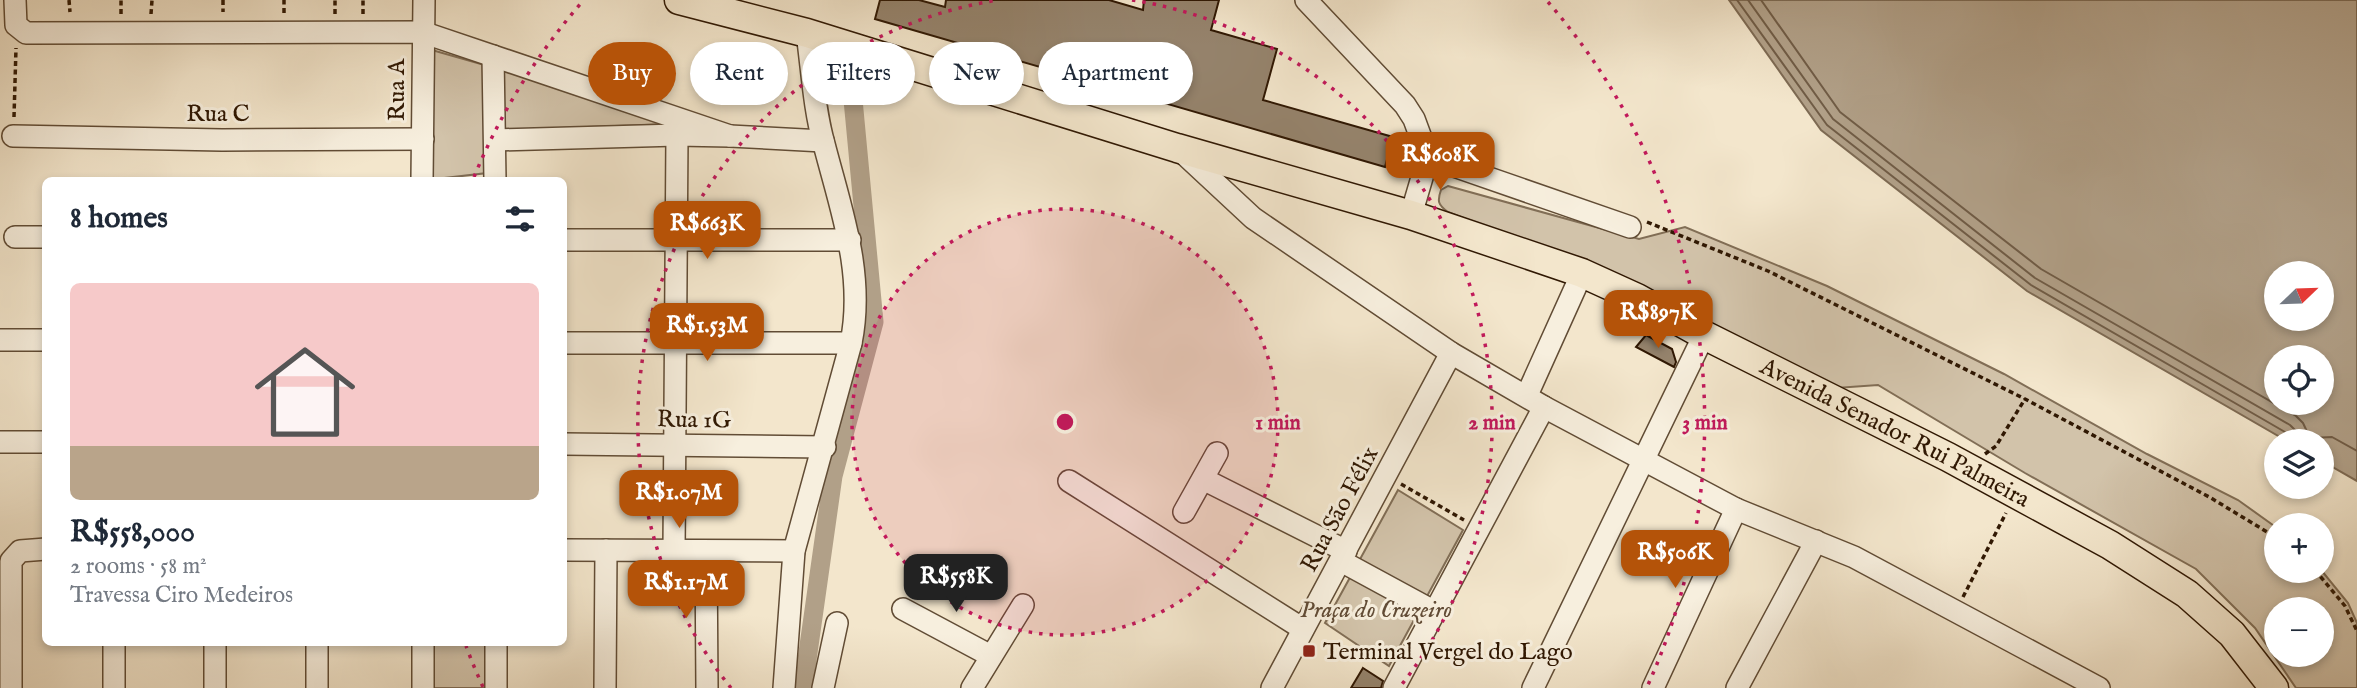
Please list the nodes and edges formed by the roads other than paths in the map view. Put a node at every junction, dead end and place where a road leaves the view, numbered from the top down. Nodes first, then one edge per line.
1 (15, 0) edge
2 (424, 0) edge
3 (679, 0) edge
4 (1306, 0) edge
5 (422, 33) junction
6 (807, 33) junction
7 (493, 56) junction
8 (677, 135) junction
9 (13, 136) road end
10 (730, 136) junction
11 (423, 139) junction
12 (495, 140) junction
13 (823, 141) junction
14 (1177, 148) junction
15 (1428, 157) junction
16 (422, 177) edge
17 (495, 177) edge
18 (1411, 215) junction
19 (1638, 224) road end
20 (15, 237) dead end
21 (42, 237) edge
22 (567, 240) edge
23 (678, 240) junction
24 (850, 240) junction
25 (1582, 273) junction
26 (1704, 335) junction
27 (0, 340) edge
28 (42, 340) edge
29 (676, 341) junction
30 (567, 342) edge
31 (851, 343) junction
32 (1451, 353) junction
33 (1535, 401) junction
34 (0, 442) edge
35 (42, 442) edge
36 (567, 444) edge
37 (676, 444) junction
38 (825, 447) junction
39 (1217, 453) dead end
40 (1644, 460) junction
41 (1203, 479) junction
42 (1069, 481) dead end
43 (1736, 509) junction
44 (1184, 512) dead end
45 (1816, 541) junction
46 (42, 549) edge
47 (567, 550) edge
48 (606, 550) junction
49 (674, 551) junction
50 (794, 551) junction
51 (706, 552) junction
52 (1344, 556) junction
53 (1023, 605) dead end
54 (903, 609) dead end
55 (1435, 612) junction
56 (837, 623) dead end
57 (1303, 629) junction
58 (114, 646) edge
59 (215, 646) edge
60 (317, 646) edge
61 (423, 646) edge
62 (496, 646) edge
63 (990, 656) junction
64 (2272, 685) edge
65 (11, 688) edge
66 (114, 688) edge
67 (215, 688) edge
68 (317, 688) edge
69 (423, 688) edge
70 (496, 688) edge
71 (605, 688) edge
72 (708, 688) edge
73 (784, 688) edge
74 (823, 688) edge
75 (972, 688) edge
76 (1272, 688) edge
77 (1394, 688) edge
78 (1533, 688) edge
79 (1653, 688) edge
80 (1737, 688) edge
81 (2099, 688) edge

1 - 5 street
2 - 5 street, Rua A
3 - 6 main road, Avenida Senador Rui Palmeira
4 - 15 street
5 - 7 street
5 - 11 street, Rua A
6 - 13 street
6 - 14 main road, Avenida Senador Rui Palmeira
7 - 10 street
7 - 12 street
8 - 10 street
8 - 12 street
8 - 23 street
9 - 11 street, Rua C
10 - 13 street
11 - 16 street, Rua A
12 - 17 street
13 - 24 street
14 - 18 main road, Avenida Senador Rui Palmeira
14 - 32 street
15 - 18 street
15 - 19 street
18 - 25 main road, Avenida Senador Rui Palmeira
20 - 21 street
22 - 23 street
23 - 24 street
23 - 29 street
24 - 31 street
25 - 26 main road, Avenida Senador Rui Palmeira
25 - 33 street
26 - 40 street
26 - 64 main road, Avenida Senador Rui Palmeira
27 - 28 street
29 - 30 street
29 - 31 street
29 - 37 street
31 - 38 street
32 - 33 street
32 - 52 street, Rua São Félix
33 - 40 street
33 - 55 street
34 - 35 street
36 - 37 street, Rua 1G
37 - 38 street, Rua 1G
37 - 49 street
38 - 50 street
39 - 41 street
40 - 43 street
40 - 78 street
41 - 44 street
41 - 52 street
42 - 57 street
43 - 45 street
43 - 79 street
45 - 80 street
45 - 81 street
46 - 65 street
47 - 48 street
48 - 49 street
48 - 71 street
49 - 51 street
50 - 51 street
50 - 73 street
51 - 72 street
52 - 55 street
52 - 57 street, Rua São Félix
53 - 63 street
54 - 63 street
55 - 77 street
56 - 74 street
57 - 76 street, Rua São Félix
58 - 66 street
59 - 67 street
60 - 68 street
61 - 69 street
62 - 70 street
63 - 75 street

